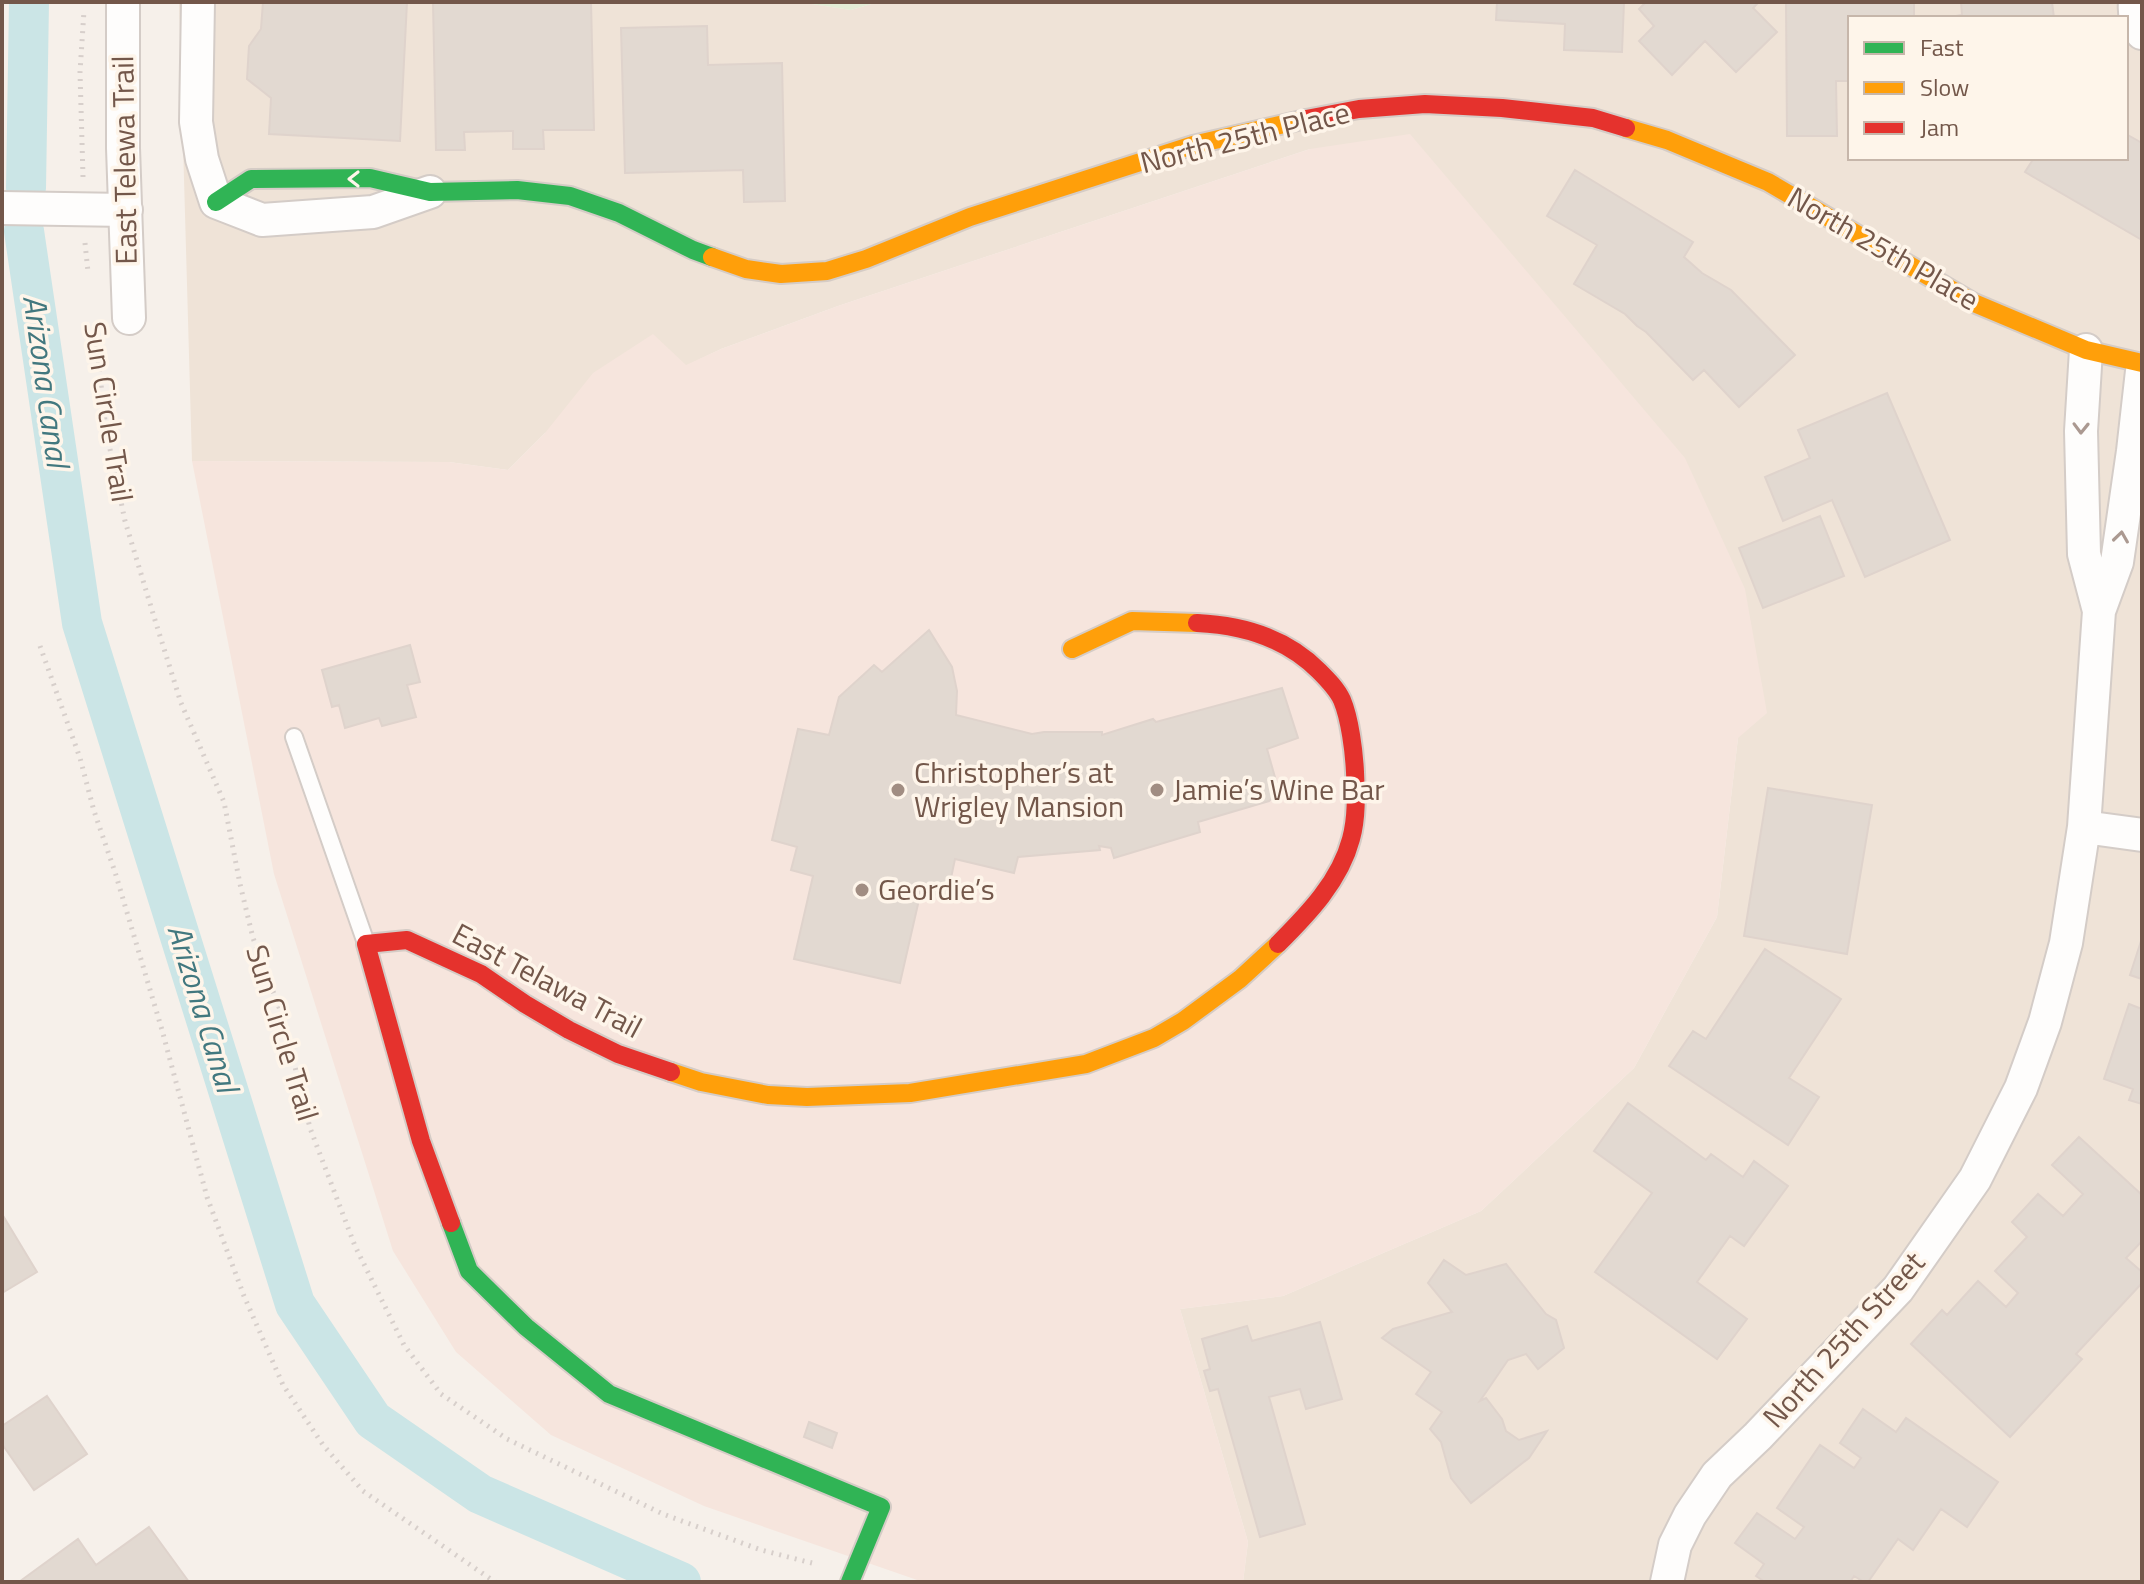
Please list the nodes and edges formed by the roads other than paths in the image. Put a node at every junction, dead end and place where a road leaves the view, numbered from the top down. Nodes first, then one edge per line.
1 (123, 2) edge
2 (198, 2) edge
3 (2135, 2) edge
4 (2142, 33) edge
5 (430, 192) joint
6 (2, 208) edge
7 (126, 210) junction
8 (129, 318) dead end
9 (2086, 350) junction
10 (2142, 363) edge
11 (2142, 371) edge
12 (2099, 611) junction
13 (1072, 649) dead end
14 (294, 737) dead end
15 (2084, 827) junction
16 (2142, 835) edge
17 (366, 944) junction
18 (850, 1582) edge
19 (1667, 1582) edge

1 - 7 street, East Telewa Trail
2 - 5 street, North 25th Place
3 - 4 street
5 - 9 street, North 25th Place
6 - 7 street
7 - 8 street, East Telewa Trail
9 - 10 street
9 -> 12 street, North 25th Street
12 -> 11 street, North 25th Street
12 - 15 street, North 25th Street
13 - 17 street, East Telawa Trail
14 - 17 lane
15 - 16 street
15 - 19 street, North 25th Street
17 - 18 street

